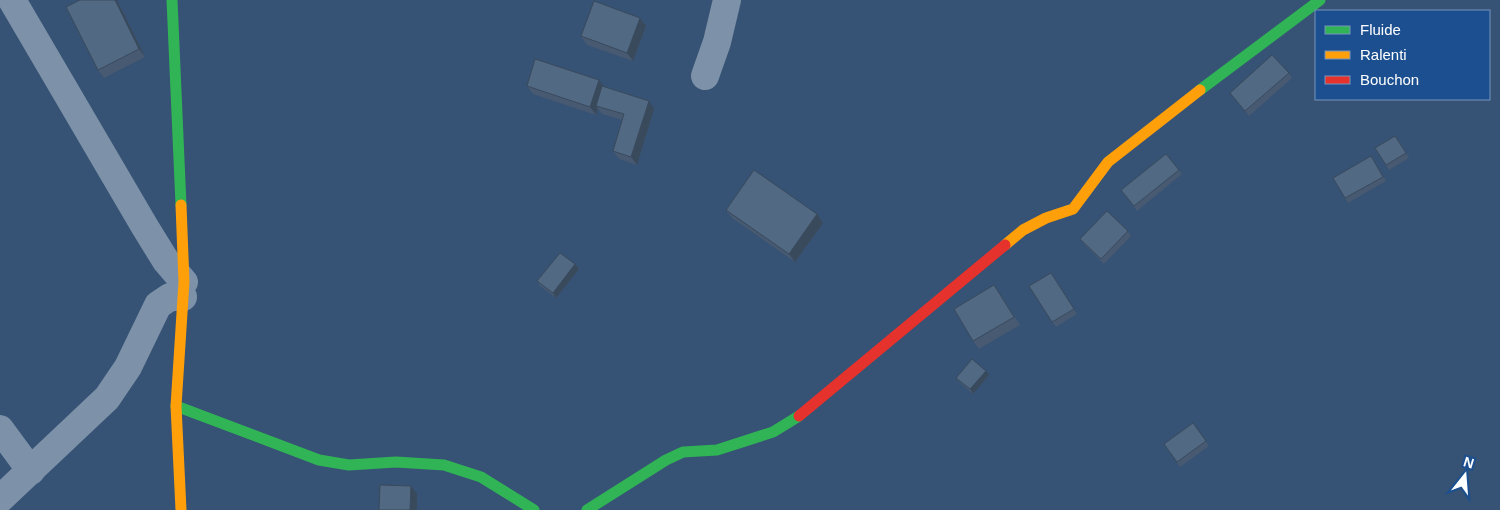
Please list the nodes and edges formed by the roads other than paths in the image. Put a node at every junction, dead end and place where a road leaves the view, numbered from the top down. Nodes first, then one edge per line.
1 (12, 0) edge
2 (172, 0) edge
3 (727, 0) edge
4 (1320, 0) edge
5 (705, 76) dead end
6 (184, 289) junction
7 (176, 406) junction
8 (0, 429) edge
9 (32, 471) junction
10 (0, 500) edge
11 (181, 510) edge
12 (534, 510) edge
13 (587, 510) edge

1 - 6 street
2 - 6 street
3 - 5 street
4 - 13 street
6 - 7 street
6 - 9 street
7 - 11 street
7 - 12 street
8 - 9 street
9 - 10 street

